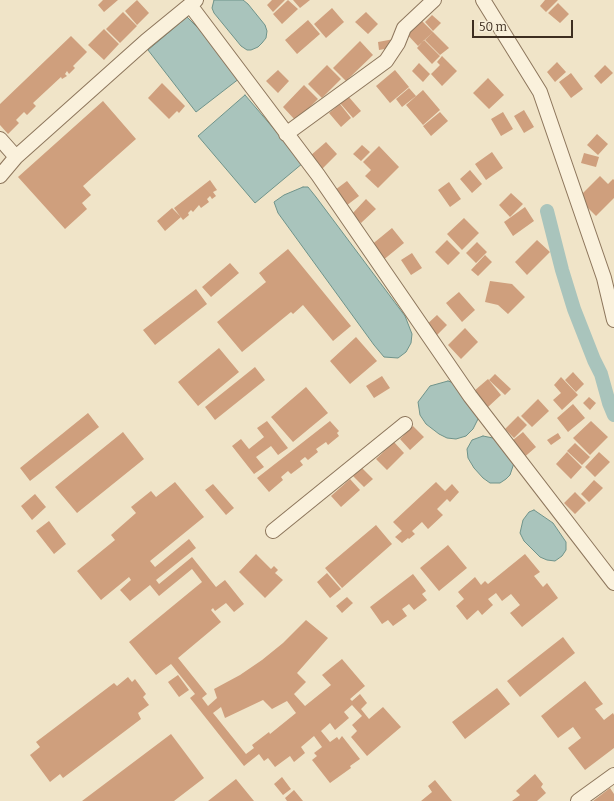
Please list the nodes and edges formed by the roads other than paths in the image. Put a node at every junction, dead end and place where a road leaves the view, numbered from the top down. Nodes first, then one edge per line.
1 (434, 0) edge
2 (486, 1) edge
3 (193, 3) edge
4 (286, 134) junction
5 (0, 139) edge
6 (16, 157) junction
7 (0, 176) edge
8 (614, 320) edge
9 (405, 424) dead end
10 (273, 531) dead end
11 (614, 583) edge
12 (614, 775) edge
13 (578, 801) edge

1 - 4 street
2 - 8 street
3 - 4 street
3 - 6 street
4 - 11 street
5 - 6 street
6 - 7 street
9 - 10 street
12 - 13 street

